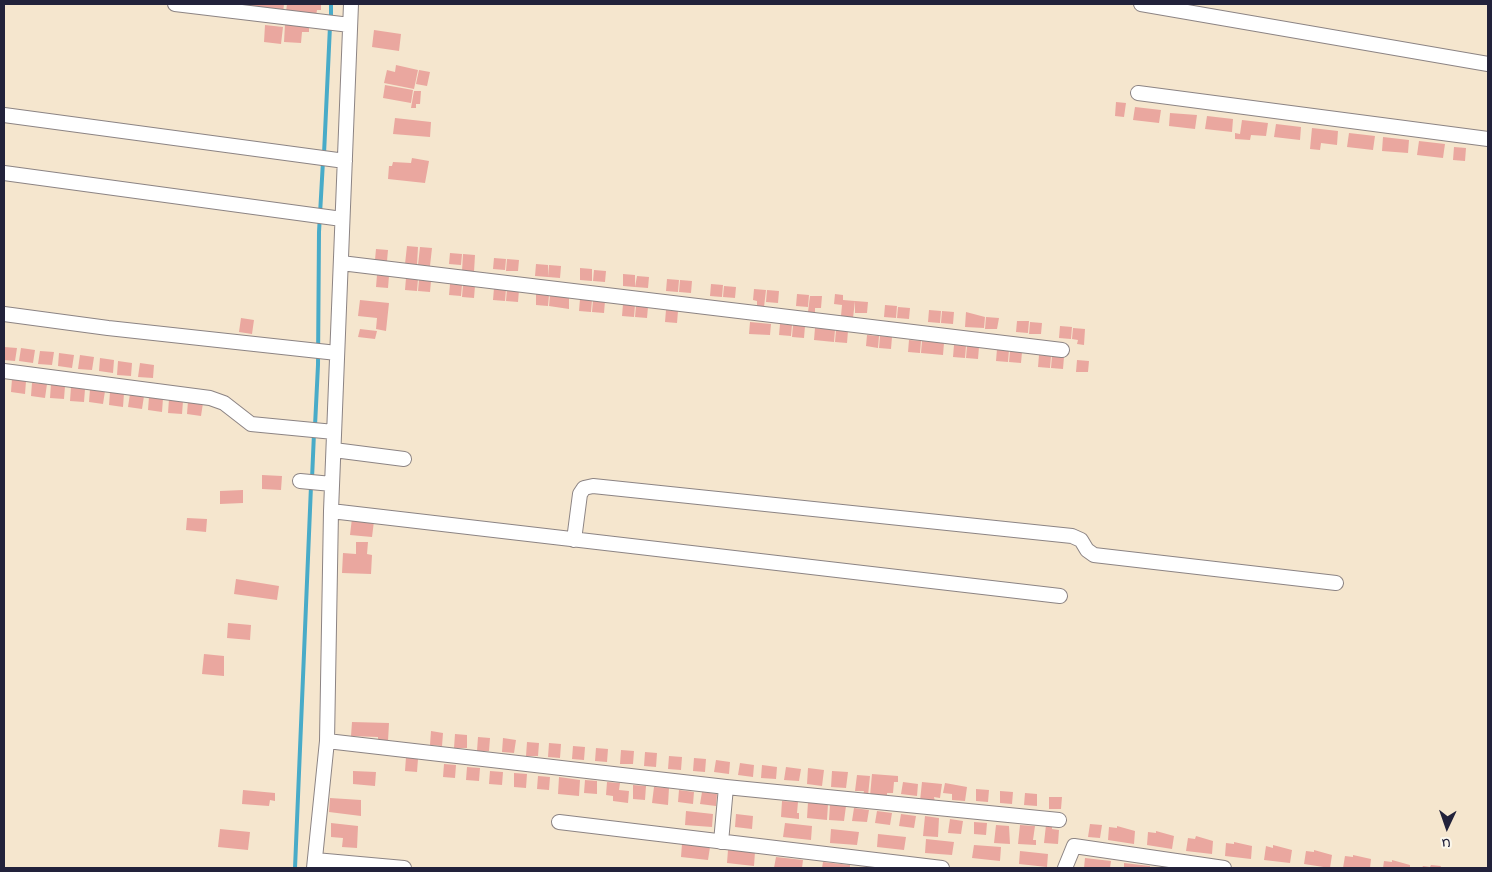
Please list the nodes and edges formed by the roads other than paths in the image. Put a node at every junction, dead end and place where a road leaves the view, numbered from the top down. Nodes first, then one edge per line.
1 (175, 4) edge
2 (351, 4) edge
3 (1141, 4) edge
4 (346, 25) junction
5 (1488, 64) edge
6 (1138, 93) dead end
7 (4, 115) edge
8 (1488, 139) edge
9 (338, 160) junction
10 (4, 173) edge
11 (336, 218) junction
12 (341, 263) junction
13 (4, 314) edge
14 (1062, 350) dead end
15 (332, 353) junction
16 (4, 371) edge
17 (329, 431) junction
18 (334, 450) junction
19 (404, 459) dead end
20 (302, 481) dead end
21 (326, 483) junction
22 (331, 510) junction
23 (574, 540) junction
24 (1336, 583) dead end
25 (1060, 596) dead end
26 (327, 741) junction
27 (726, 787) junction
28 (1059, 820) dead end
29 (559, 822) dead end
30 (721, 842) junction
31 (315, 864) edge
32 (404, 868) edge
33 (942, 868) edge
34 (1065, 868) edge
35 (1224, 868) edge

1 - 4 street
2 - 4 street
3 - 5 street
4 - 9 street
6 - 8 street
7 - 9 street
9 - 11 street
10 - 11 street
11 - 12 street
12 - 14 street
12 - 15 street
13 - 15 street
15 - 17 street
16 - 17 street
17 - 18 street
18 - 19 street
18 - 21 street
20 - 21 street
21 - 22 street
22 - 23 street
22 - 26 street
23 - 24 street
23 - 25 street
26 - 27 street
26 - 31 street
27 - 28 street
27 - 30 street
29 - 30 street
30 - 33 street
31 - 32 street
34 - 35 street

